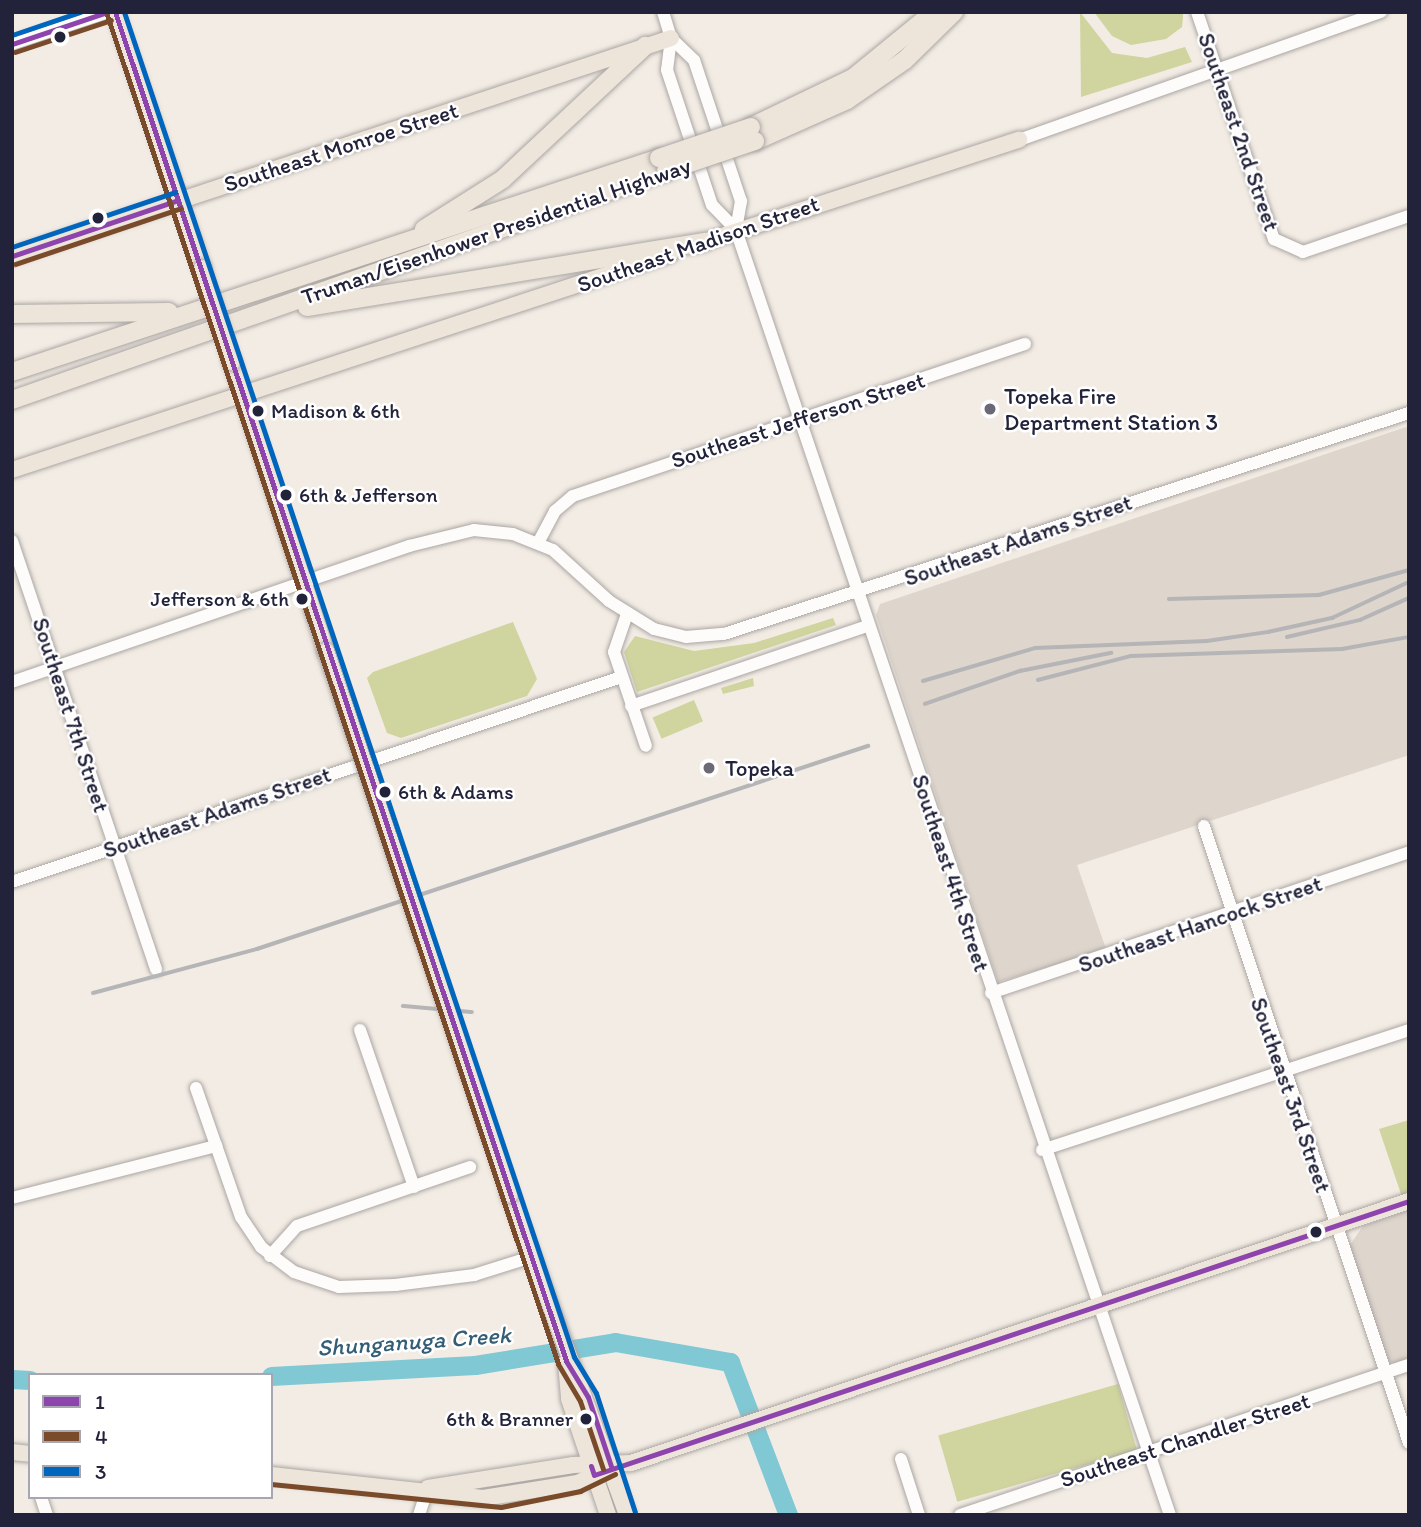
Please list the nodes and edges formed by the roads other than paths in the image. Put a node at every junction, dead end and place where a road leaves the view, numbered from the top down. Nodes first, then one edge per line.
1 (108, 12) edge
2 (115, 12) edge
3 (663, 12) edge
4 (934, 12) edge
5 (954, 12) edge
6 (1197, 12) edge
7 (1381, 12) edge
8 (670, 38) junction
9 (12, 44) edge
10 (645, 46) junction
11 (903, 51) junction
12 (1215, 68) junction
13 (1019, 140) joint
14 (663, 165) junction
15 (178, 200) junction
16 (1409, 216) edge
17 (736, 230) junction
18 (705, 242) junction
19 (399, 243) junction
20 (12, 256) edge
21 (193, 310) junction
22 (12, 314) edge
23 (252, 320) junction
24 (1025, 344) dead end
25 (104, 370) junction
26 (12, 372) edge
27 (243, 394) junction
28 (12, 400) edge
29 (12, 413) edge
30 (1409, 413) edge
31 (799, 419) junction
32 (12, 470) edge
33 (12, 541) edge
34 (538, 543) junction
35 (306, 584) junction
36 (857, 594) junction
37 (627, 614) junction
38 (869, 626) junction
39 (56, 668) junction
40 (621, 677) junction
41 (12, 682) edge
42 (631, 706) junction
43 (646, 746) dead end
44 (1204, 826) dead end
45 (115, 848) junction
46 (1409, 852) edge
47 (12, 882) edge
48 (1231, 915) junction
49 (156, 969) dead end
50 (991, 993) junction
51 (360, 1030) dead end
52 (1409, 1030) edge
53 (1284, 1071) junction
54 (196, 1088) dead end
55 (216, 1146) junction
56 (1042, 1150) junction
57 (470, 1167) dead end
58 (414, 1187) junction
59 (12, 1198) edge
60 (1409, 1201) edge
61 (1337, 1227) junction
62 (270, 1256) junction
63 (531, 1256) junction
64 (1099, 1306) junction
65 (566, 1361) junction
66 (1409, 1365) edge
67 (1384, 1373) junction
68 (1409, 1443) edge
69 (1149, 1451) junction
70 (901, 1459) dead end
71 (611, 1466) junction
72 (592, 1470) junction
73 (273, 1475) edge
74 (428, 1489) junction
75 (419, 1515) edge
76 (608, 1515) edge
77 (628, 1515) edge
78 (919, 1515) edge
79 (960, 1515) edge
80 (1170, 1515) edge

1 - 9 street
2 - 15 main road
3 - 8 street, Southeast 4th Street
4 - 11 highway, Truman/Eisenhower Presidential Highway
5 - 11 highway, Truman/Eisenhower Presidential Highway
6 - 12 street, Southeast 2nd Street
7 - 12 street, Southeast Madison Street
8 - 10 main road, Southeast Monroe Street
8 - 17 street, Southeast 4th Street
8 - 17 street, Southeast 4th Street
10 - 15 main road, Southeast Monroe Street
10 - 19 highway
11 - 14 highway, Truman/Eisenhower Presidential Highway, bridge
12 - 13 street, Southeast Madison Street
12 - 16 street, Southeast 2nd Street
13 - 17 main road, Southeast Madison Street
14 - 19 highway, Truman/Eisenhower Presidential Highway
14 - 23 highway, Truman/Eisenhower Presidential Highway
15 - 20 main road, Southeast Monroe Street
15 - 27 main road, bridge
17 - 18 main road, Southeast Madison Street
17 - 31 street, Southeast 4th Street
18 - 23 highway
18 - 27 main road, Southeast Madison Street
19 - 21 highway, Truman/Eisenhower Presidential Highway
21 - 22 highway
21 - 26 highway, Truman/Eisenhower Presidential Highway
23 - 25 highway, Truman/Eisenhower Presidential Highway
24 - 31 street, Southeast Jefferson Street
25 - 28 highway, Truman/Eisenhower Presidential Highway
25 - 29 highway
27 - 32 main road, Southeast Madison Street
27 - 35 main road
30 - 36 street, Southeast Adams Street
31 - 34 street, Southeast Jefferson Street
31 - 36 street, Southeast 4th Street
33 - 39 street, Southeast 7th Street
34 - 35 street
34 - 37 street, Southeast Adams Street
35 - 39 street
35 - 63 main road, bridge
36 - 37 street, Southeast Adams Street
36 - 38 street, Southeast 4th Street
37 - 40 street
38 - 42 street
38 - 50 street, Southeast 4th Street
39 - 41 street
39 - 45 street, Southeast 7th Street
40 - 42 street
40 - 45 street, Southeast Adams Street
42 - 43 street
44 - 48 street, Southeast 3rd Street
45 - 47 street, Southeast Adams Street
45 - 49 street, Southeast 7th Street
46 - 48 street, Southeast Hancock Street
48 - 50 street, Southeast Hancock Street
48 - 53 street, Southeast 3rd Street
50 - 56 street, Southeast 4th Street
51 - 58 street
52 - 53 street
53 - 56 street
53 - 61 street, Southeast 3rd Street
54 - 55 street
55 - 59 street
55 - 62 street
56 - 64 street, Southeast 4th Street
57 - 58 street
58 - 62 street
60 - 61 main road
61 - 64 main road
61 - 67 street, Southeast 3rd Street
62 - 63 street
63 - 65 main road
64 - 69 street, Southeast 4th Street
64 - 71 main road
65 - 71 main road
65 - 72 main road
66 - 67 street, Southeast Chandler Street
67 - 68 street, Southeast 3rd Street
67 - 69 street, Southeast Chandler Street
69 - 79 street, Southeast Chandler Street
69 - 80 street, Southeast 4th Street
70 - 78 street
71 - 72 main road
71 - 77 main road
72 - 74 main road
72 - 76 main road
73 - 74 main road
74 - 75 street

